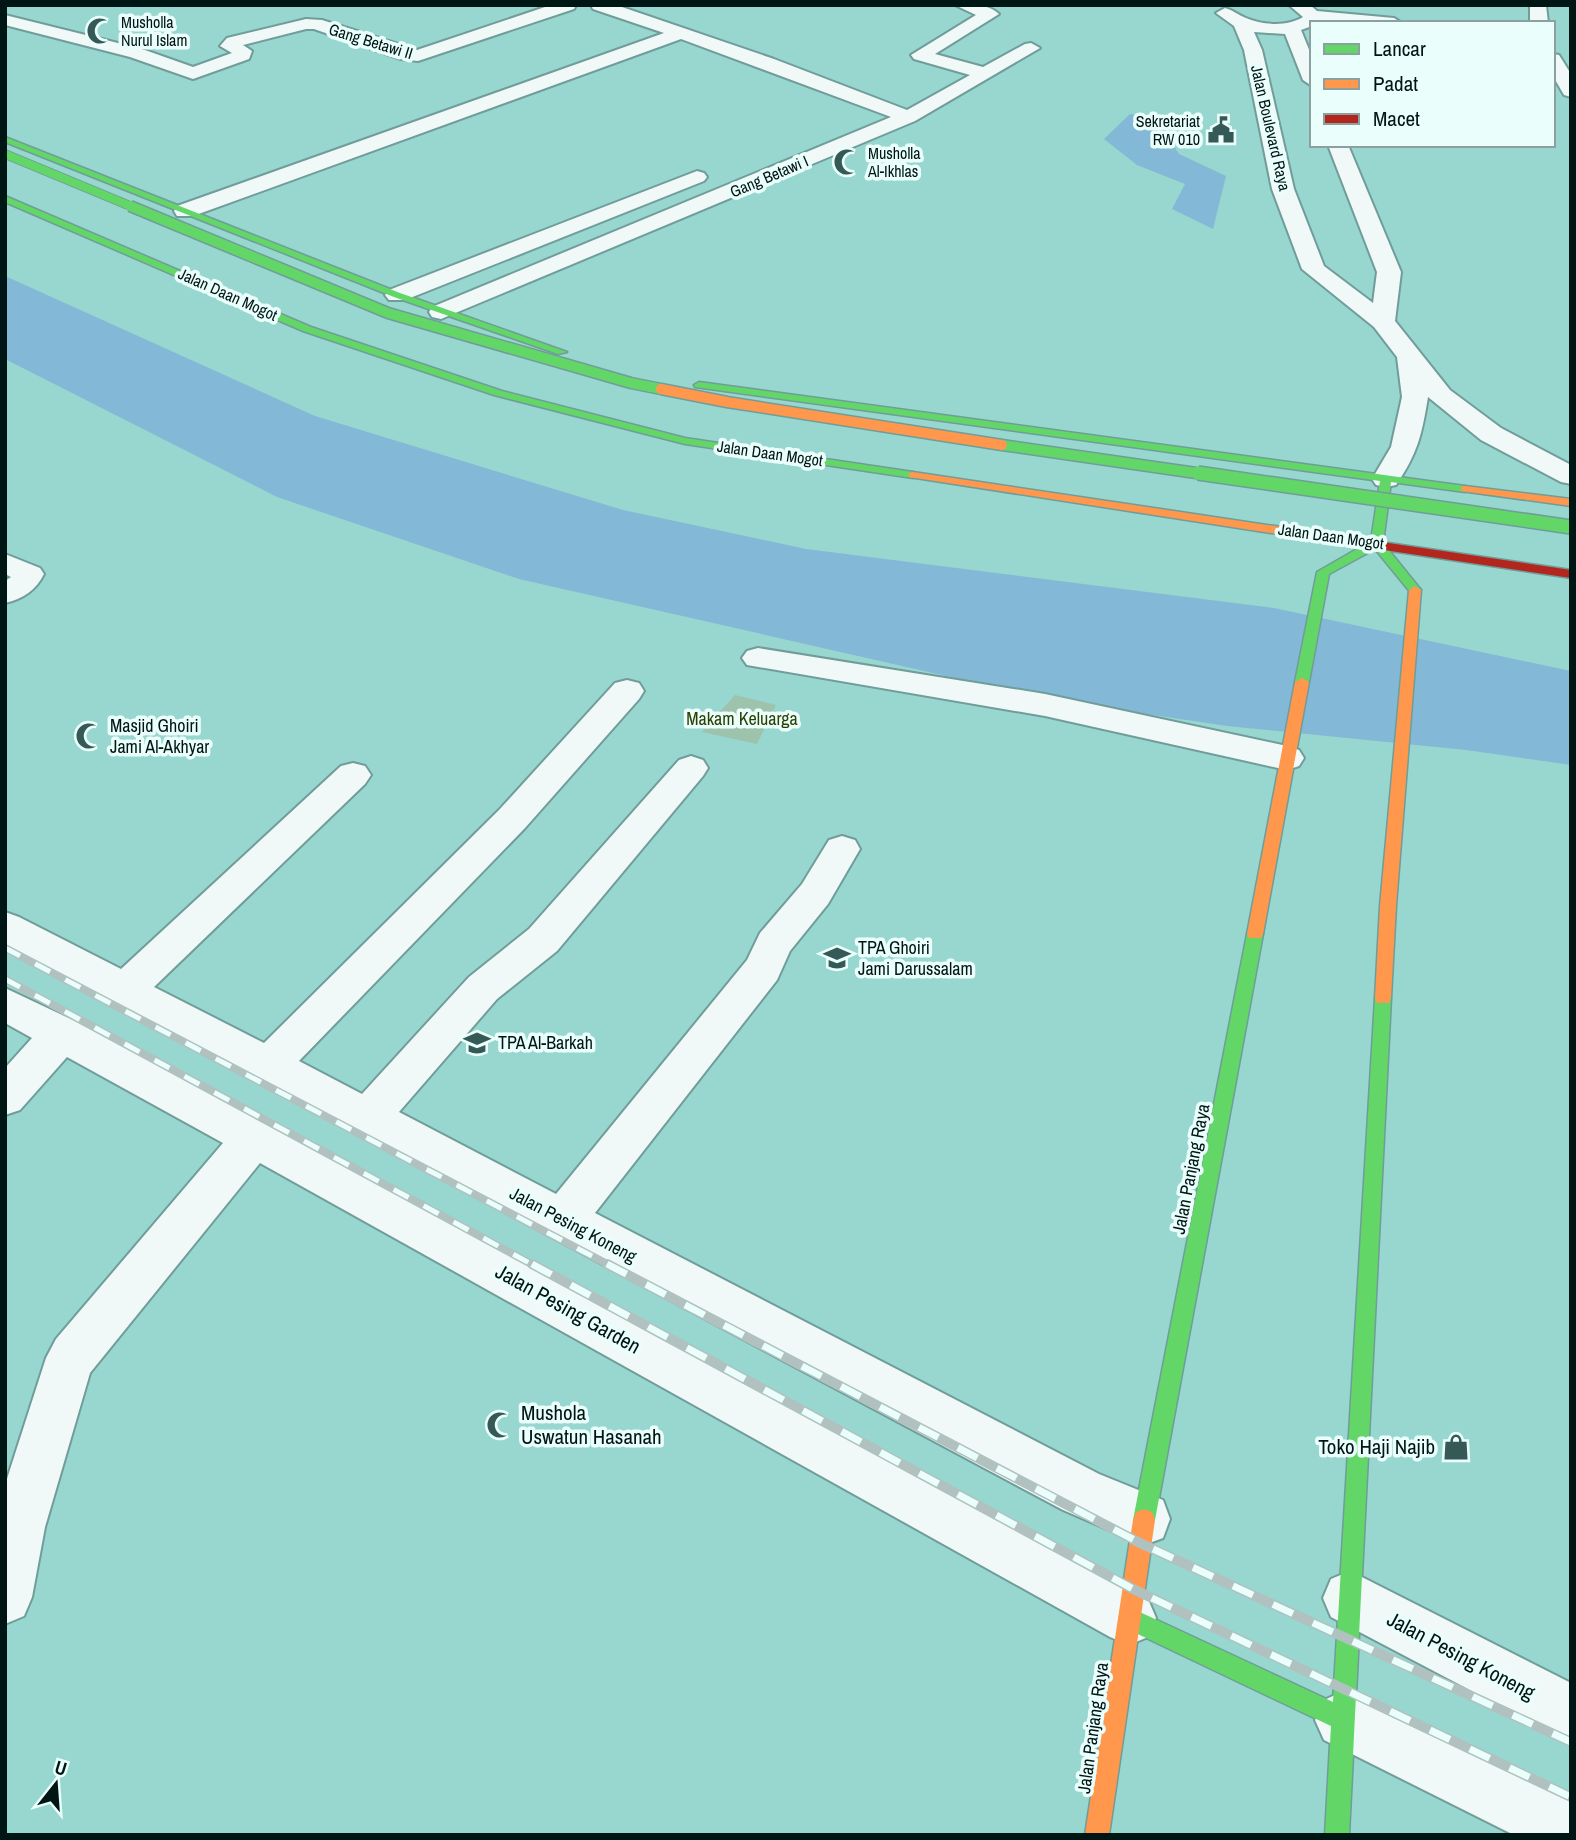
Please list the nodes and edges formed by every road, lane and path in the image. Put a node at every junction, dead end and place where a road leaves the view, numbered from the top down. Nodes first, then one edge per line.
1 (568, 5) edge
2 (599, 5) edge
3 (964, 5) edge
4 (1228, 5) edge
5 (1302, 8) edge
6 (5, 20) edge
7 (1382, 21) edge
8 (1242, 23) junction
9 (1290, 27) junction
10 (679, 34) junction
11 (1031, 48) dead end
12 (1555, 62) edge
13 (984, 73) junction
14 (192, 74) junction
15 (1310, 74) edge
16 (220, 84) dead end
17 (1571, 91) edge
18 (908, 117) junction
19 (5, 139) edge
20 (1339, 147) edge
21 (5, 154) edge
22 (697, 177) dead end
23 (5, 199) edge
24 (185, 211) junction
25 (397, 295) junction
26 (442, 312) junction
27 (367, 322) dead end
28 (1383, 322) junction
29 (441, 345) dead end
30 (1409, 358) junction
31 (568, 382) dead end
32 (1491, 434) junction
33 (1559, 442) dead end
34 (1571, 476) edge
35 (1386, 479) junction
36 (1571, 503) edge
37 (1426, 522) dead end
38 (1571, 527) edge
39 (1454, 541) dead end
40 (1571, 542) edge
41 (1377, 543) junction
42 (1484, 560) junction
43 (5, 563) edge
44 (1571, 574) edge
45 (5, 594) edge
46 (758, 658) dead end
47 (627, 691) dead end
48 (1287, 752) junction
49 (691, 768) dead end
50 (353, 775) dead end
51 (842, 849) dead end
52 (5, 927) edge
53 (125, 990) junction
54 (5, 1004) edge
55 (62, 1034) junction
56 (269, 1065) junction
57 (5, 1097) edge
58 (368, 1117) junction
59 (254, 1138) junction
60 (563, 1219) junction
61 (1143, 1518) junction
62 (5, 1597) edge
63 (1350, 1598) junction
64 (1129, 1618) junction
65 (1571, 1714) edge
66 (1344, 1720) junction
67 (1571, 1831) edge
68 (1097, 1835) edge
69 (1337, 1835) edge

1 - 14 street, Gang Betawi II
2 - 10 street
3 - 13 street
4 - 8 street, Jalan Boulevard Raya
5 - 7 street
5 - 9 street
6 - 14 street
8 - 9 street
8 - 28 street, Jalan Boulevard Raya
9 - 15 street
10 - 18 street
10 - 24 street
11 - 13 street, Gang Betawi I
12 - 17 street
13 - 18 street, Gang Betawi I
14 - 16 street
18 - 26 street, Gang Betawi I
19 - 24 main road
20 - 28 street
21 - 38 main road, bridge
22 - 25 street
23 - 41 main road, Jalan Daan Mogot
24 - 25 main road
25 - 26 main road
26 - 35 main road
27 - 29 main road
28 - 30 street, Jalan Boulevard Raya
30 - 32 street, Jalan Boulevard Raya
30 - 35 street, Jalan Boulevard Raya
31 - 40 main road, Jalan Daan Mogot
32 - 33 street
32 - 34 street, Jalan Boulevard Raya
35 - 36 main road
35 - 37 main road
35 - 41 main road
39 - 42 main road
41 - 42 main road, Jalan Daan Mogot
41 - 48 main road, Jalan Panjang Raya
41 - 63 main road
42 - 44 main road, Jalan Daan Mogot
43 - 45 street
46 - 48 street
47 - 56 street
48 - 61 main road, Jalan Panjang Raya
49 - 58 street
50 - 53 street
51 - 60 street
52 - 53 street, Jalan Pesing Koneng
53 - 56 street, Jalan Pesing Koneng
54 - 55 street, Jalan Pesing Garden
55 - 57 street
55 - 59 street, Jalan Pesing Garden
56 - 58 street, Jalan Pesing Koneng
58 - 60 street, Jalan Pesing Koneng
59 - 62 street
59 - 64 street, Jalan Pesing Garden
60 - 61 street, Jalan Pesing Koneng
61 - 64 main road, Jalan Panjang Raya
63 - 65 street, Jalan Pesing Koneng
63 - 66 main road
64 - 66 main road
64 - 68 main road, Jalan Panjang Raya
66 - 67 street
66 - 69 main road

